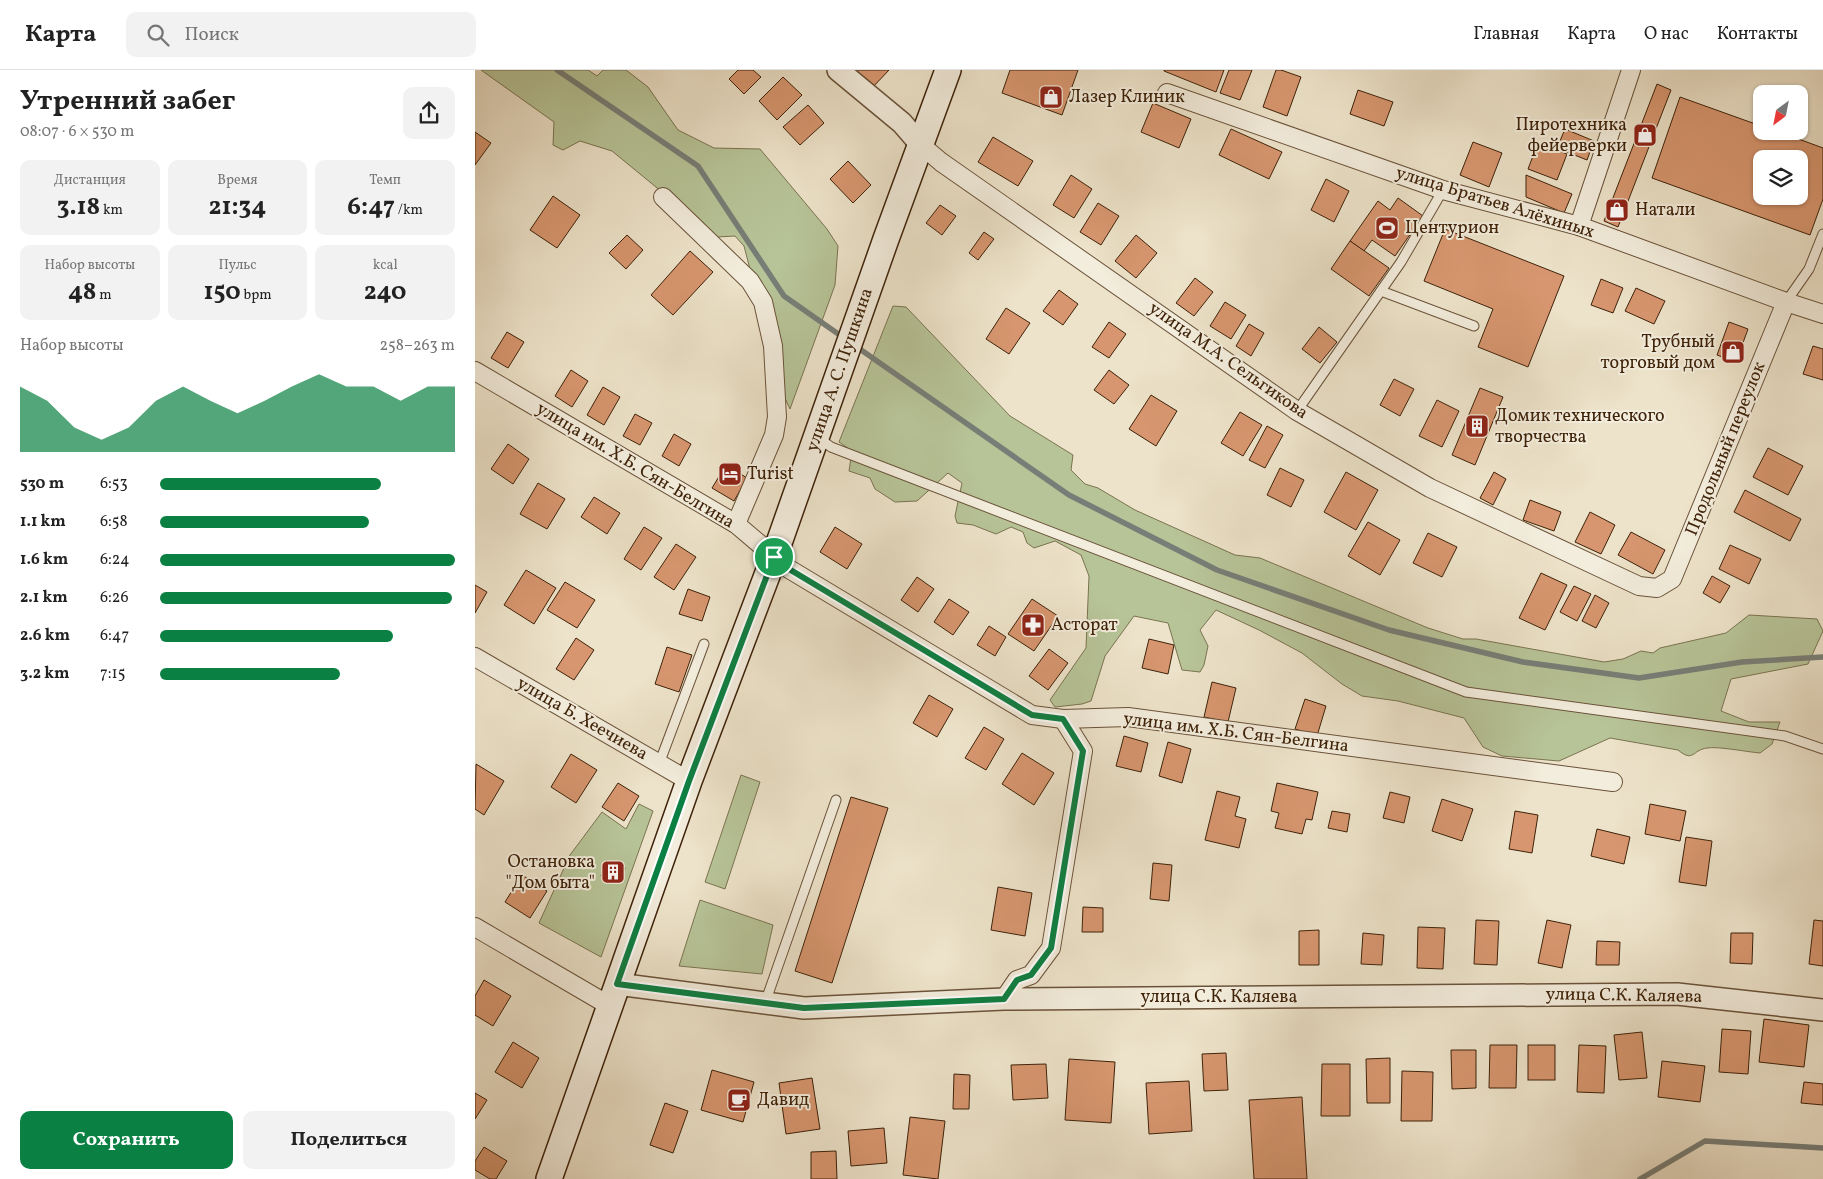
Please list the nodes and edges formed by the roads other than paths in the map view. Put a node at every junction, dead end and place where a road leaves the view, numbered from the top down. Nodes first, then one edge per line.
1 (838, 70) edge
2 (948, 70) edge
3 (1631, 70) edge
4 (1167, 93) dead end
5 (921, 145) junction
6 (1443, 190) junction
7 (663, 197) dead end
8 (1579, 226) junction
9 (1823, 234) edge
10 (1820, 251) edge
11 (1381, 291) junction
12 (1786, 302) junction
13 (1823, 314) edge
14 (1474, 326) dead end
15 (475, 371) edge
16 (1297, 411) junction
17 (816, 436) junction
18 (735, 524) junction
19 (774, 557) junction
20 (1657, 588) joint
21 (703, 644) dead end
22 (475, 657) edge
23 (1063, 719) junction
24 (1823, 749) edge
25 (659, 764) junction
26 (689, 781) junction
27 (1613, 782) dead end
28 (836, 800) dead end
29 (475, 927) edge
30 (613, 995) junction
31 (1004, 999) junction
32 (765, 1003) junction
33 (1823, 1010) edge
34 (549, 1179) edge

1 - 5 street, улица М.А. Сельгикова
2 - 5 main road, улица А. С. Пушкина
3 - 8 street
4 - 6 street, улица Братьев Алёхиных
5 - 16 street, улица М.А. Сельгикова
5 - 17 main road, улица А. С. Пушкина
6 - 8 street, улица Братьев Алёхиных
6 - 11 lane
7 - 18 street
8 - 12 street, улица Братьев Алёхиных
9 - 10 lane
10 - 12 lane
11 - 14 lane
11 - 16 lane
12 - 13 street, улица Братьев Алёхиных
12 - 20 street, Продольный переулок
15 - 18 street, улица им. Х.Б. Сян-Белгина
16 - 20 street, улица М.А. Сельгикова
17 - 19 main road, улица А. С. Пушкина
17 - 24 lane
18 - 19 street, улица им. Х.Б. Сян-Белгина
19 - 23 street, улица им. Х.Б. Сян-Белгина
19 - 26 main road, улица А. С. Пушкина
21 - 25 lane
22 - 25 street, улица Б. Хеечиева
23 - 27 street, улица им. Х.Б. Сян-Белгина
23 - 31 street
25 - 26 street, улица Б. Хеечиева
26 - 30 main road, улица А. С. Пушкина
28 - 32 lane
29 - 30 street
30 - 32 street, улица С.К. Каляева
30 - 34 main road, улица А. С. Пушкина
31 - 32 street, улица С.К. Каляева
31 - 33 street, улица С.К. Каляева

